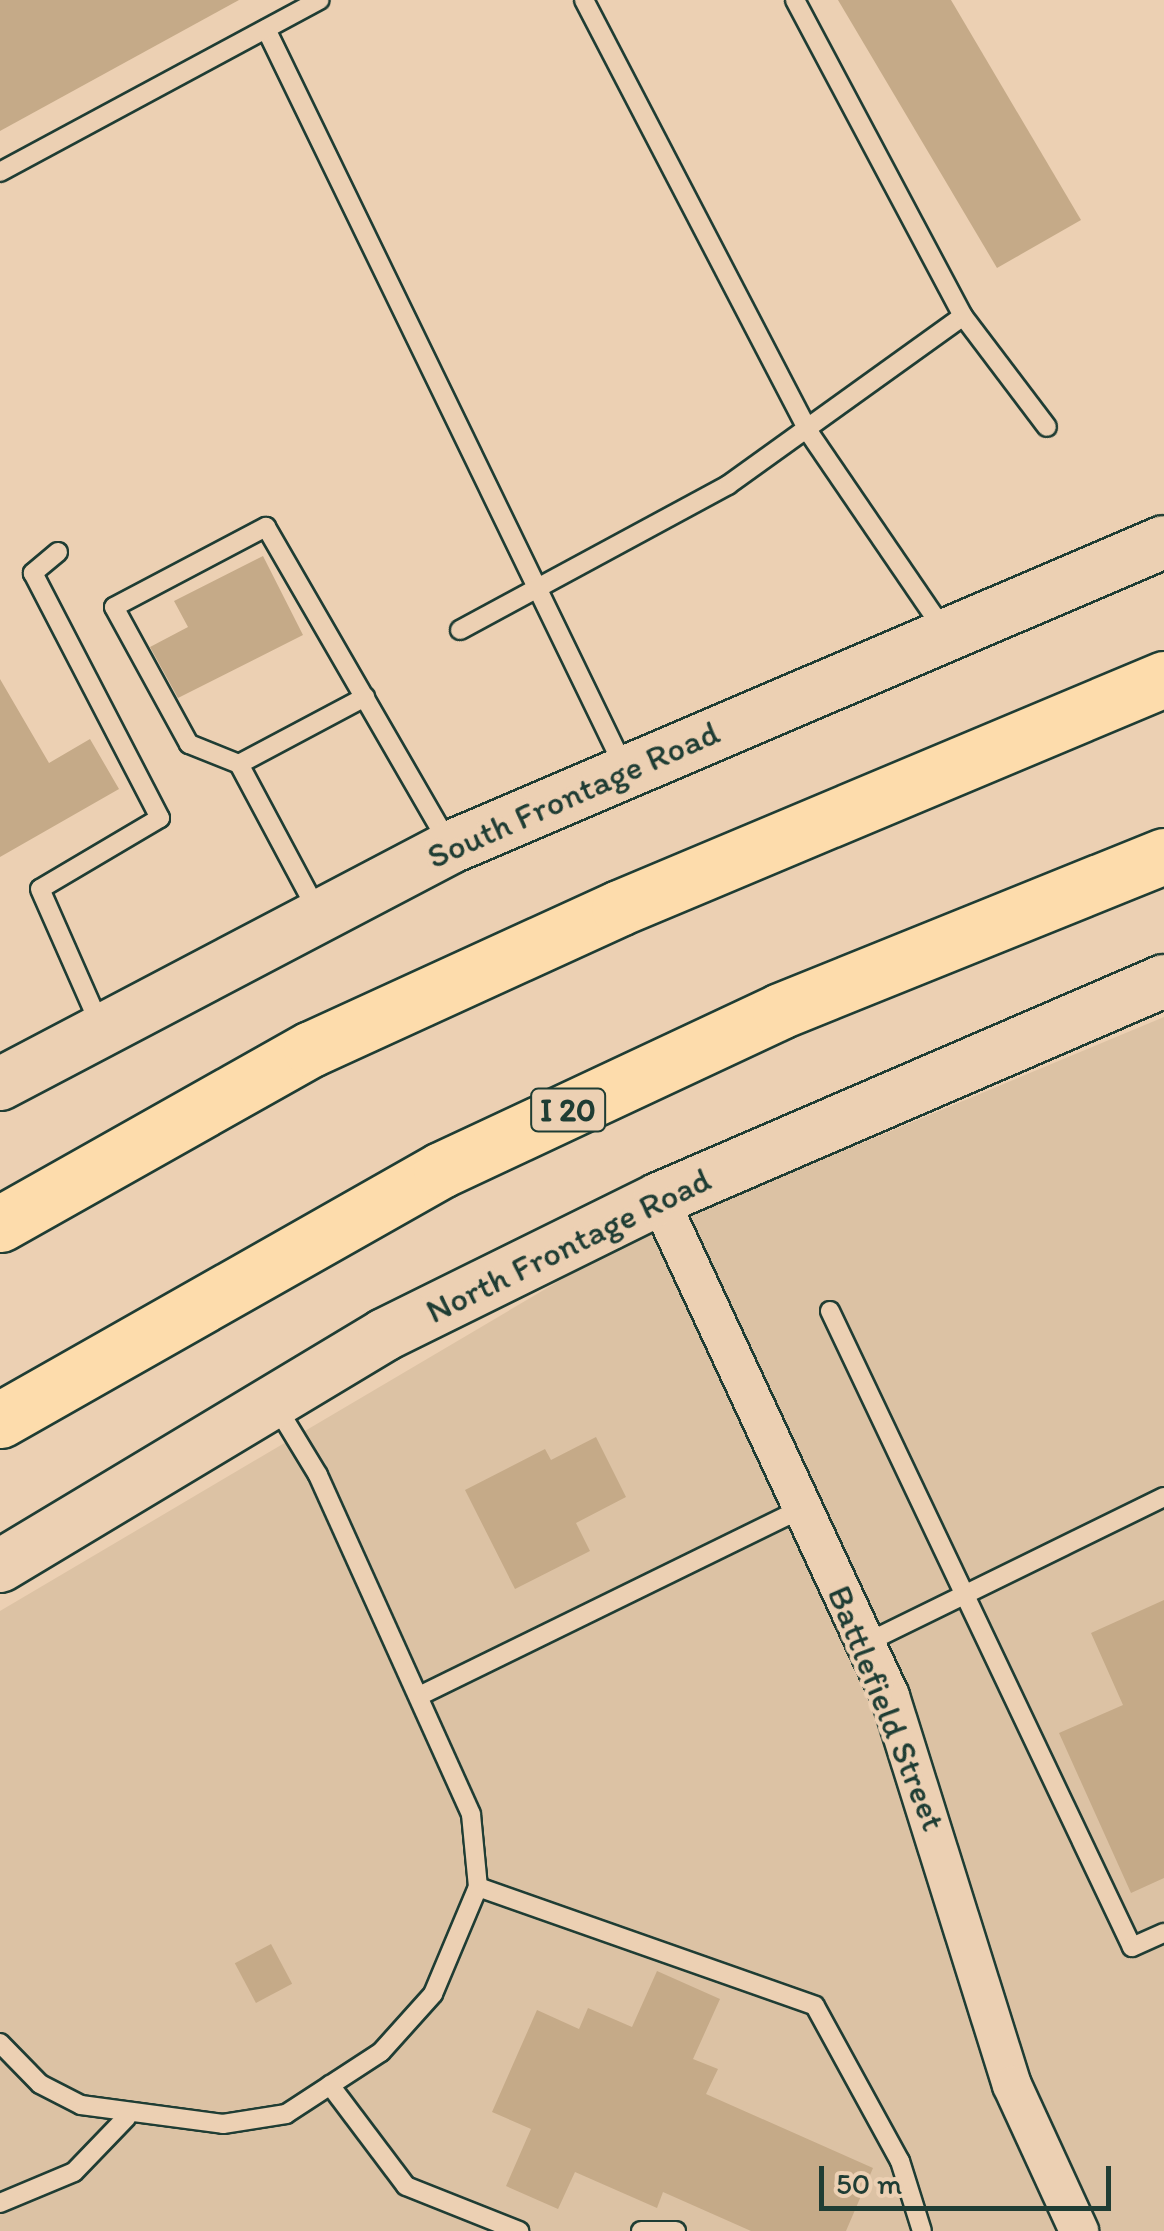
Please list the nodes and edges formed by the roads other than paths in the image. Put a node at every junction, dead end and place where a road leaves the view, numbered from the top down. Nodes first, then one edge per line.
1 (320, 0) edge
2 (584, 0) edge
3 (795, 0) edge
4 (266, 29) junction
5 (0, 172) edge
6 (964, 316) junction
7 (1046, 427) dead end
8 (810, 434) junction
9 (1164, 542) edge
10 (58, 552) dead end
11 (538, 591) junction
12 (460, 630) dead end
13 (943, 630) junction
14 (1164, 679) edge
15 (365, 697) junction
16 (239, 764) junction
17 (625, 770) junction
18 (451, 846) junction
19 (1164, 856) edge
20 (318, 912) junction
21 (1164, 981) edge
22 (101, 1027) junction
23 (0, 1084) edge
24 (659, 1198) junction
25 (0, 1224) edge
26 (830, 1311) dead end
27 (270, 1396) junction
28 (0, 1420) edge
29 (1164, 1497) edge
30 (803, 1508) junction
31 (0, 1566) edge
32 (962, 1590) junction
33 (866, 1643) junction
34 (421, 1695) junction
35 (478, 1888) junction
36 (1164, 1933) edge
37 (0, 2043) edge
38 (330, 2085) junction
39 (126, 2117) junction
40 (0, 2203) edge
41 (519, 2231) edge
42 (641, 2231) edge
43 (676, 2231) edge
44 (922, 2231) edge
45 (1079, 2231) edge

1 - 4 lane
2 - 8 lane
3 - 6 lane
4 - 5 lane
4 - 11 lane
6 - 7 lane
6 - 8 lane
8 - 11 lane
8 - 13 lane
9 - 13 street, South Frontage Road
10 - 22 lane
11 - 12 lane
11 - 17 lane
13 - 17 street, South Frontage Road
14 - 25 highway
15 - 16 lane
15 - 16 lane
15 - 18 lane
16 - 20 lane
17 - 18 street, South Frontage Road
18 - 20 street, South Frontage Road
19 - 28 highway, I 20
20 - 22 street, South Frontage Road
21 - 24 street, North Frontage Road
22 - 23 street, South Frontage Road
24 - 27 street, North Frontage Road
24 - 30 street, Battlefield Street
26 - 32 lane
27 - 31 street, North Frontage Road
27 - 34 lane
29 - 32 lane
30 - 33 street, Battlefield Street
30 - 34 lane
32 - 33 lane
32 - 36 lane
33 - 45 street, Battlefield Street
34 - 35 lane
35 - 38 lane
35 - 44 lane
37 - 39 lane
38 - 39 lane
38 - 41 lane
39 - 40 lane
42 - 43 lane

